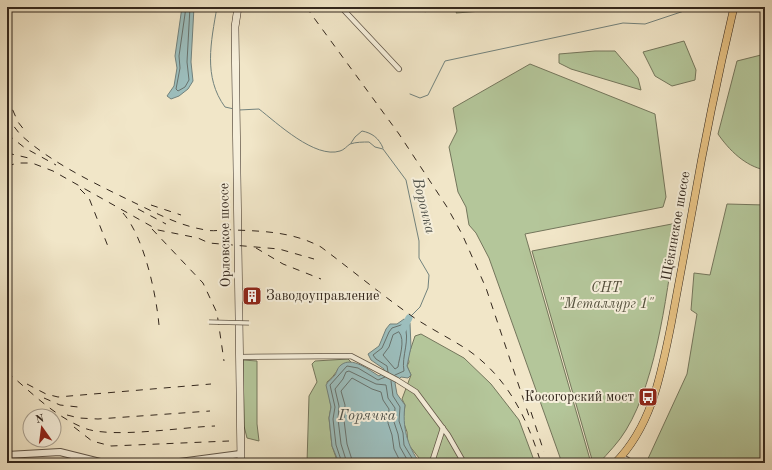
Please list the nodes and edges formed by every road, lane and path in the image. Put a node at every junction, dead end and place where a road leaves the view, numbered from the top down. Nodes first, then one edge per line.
1 (238, 7) edge
2 (341, 7) edge
3 (734, 7) edge
4 (399, 69) dead end
5 (209, 322) dead end
6 (249, 322) dead end
7 (239, 357) junction
8 (442, 428) junction
9 (240, 454) junction
10 (7, 455) edge
11 (621, 457) junction
12 (104, 463) edge
13 (174, 463) edge
14 (241, 463) edge
15 (433, 463) edge
16 (464, 463) edge
17 (615, 463) edge
18 (631, 463) edge

1 - 7 main road, Орловское шоссе
2 - 4 street
3 - 11 main road, Щёкинское шоссе
5 - 6 street, bridge
7 - 8 street
7 - 9 main road, Орловское шоссе
8 - 15 street
8 - 16 street
9 - 13 street
9 - 14 main road, Орловское шоссе
10 - 12 street
11 - 17 main road, Щёкинское шоссе
11 - 18 street

